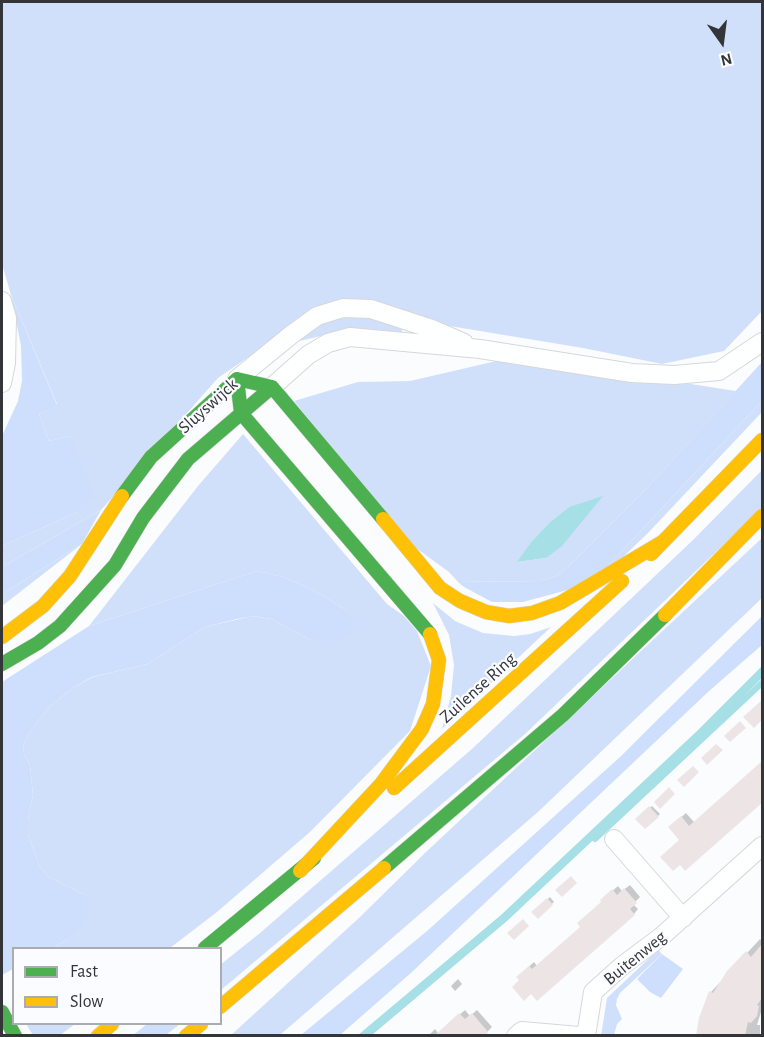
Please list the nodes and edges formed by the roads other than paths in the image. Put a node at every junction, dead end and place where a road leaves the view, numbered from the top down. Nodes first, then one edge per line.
1 (2, 301) edge
2 (762, 342) edge
3 (480, 349) junction
4 (237, 379) junction
5 (2, 382) edge
6 (272, 387) junction
7 (241, 413) junction
8 (762, 440) edge
9 (762, 516) edge
10 (664, 541) junction
11 (2, 636) edge
12 (2, 664) edge
13 (614, 839) dead end
14 (762, 846) edge
15 (300, 871) junction
16 (683, 918) junction
17 (206, 947) edge
18 (222, 1005) edge
19 (110, 1025) edge
20 (198, 1025) edge
21 (98, 1035) edge
22 (186, 1035) edge
23 (516, 1035) edge
24 (579, 1035) edge
25 (586, 1035) edge

1 - 5 street
2 - 3 street, Sluyswijck
3 - 4 street, Sluyswijck
3 - 6 street, Sluyswijck
4 - 6 main road
4 - 7 main road
4 - 11 main road, Sluyswijck
6 - 7 main road, Sluyswijck
6 - 10 main road
7 - 12 main road, Sluyswijck
7 - 15 main road
8 - 10 main road, Zuilense Ring
9 - 18 main road
10 - 15 main road, Zuilense Ring
13 - 16 street, Buitenweg
14 - 16 street, Buitenweg
15 - 17 main road, Zuilense Ring
16 - 25 street, Buitenweg
19 - 21 main road
20 - 22 main road
23 - 24 street

